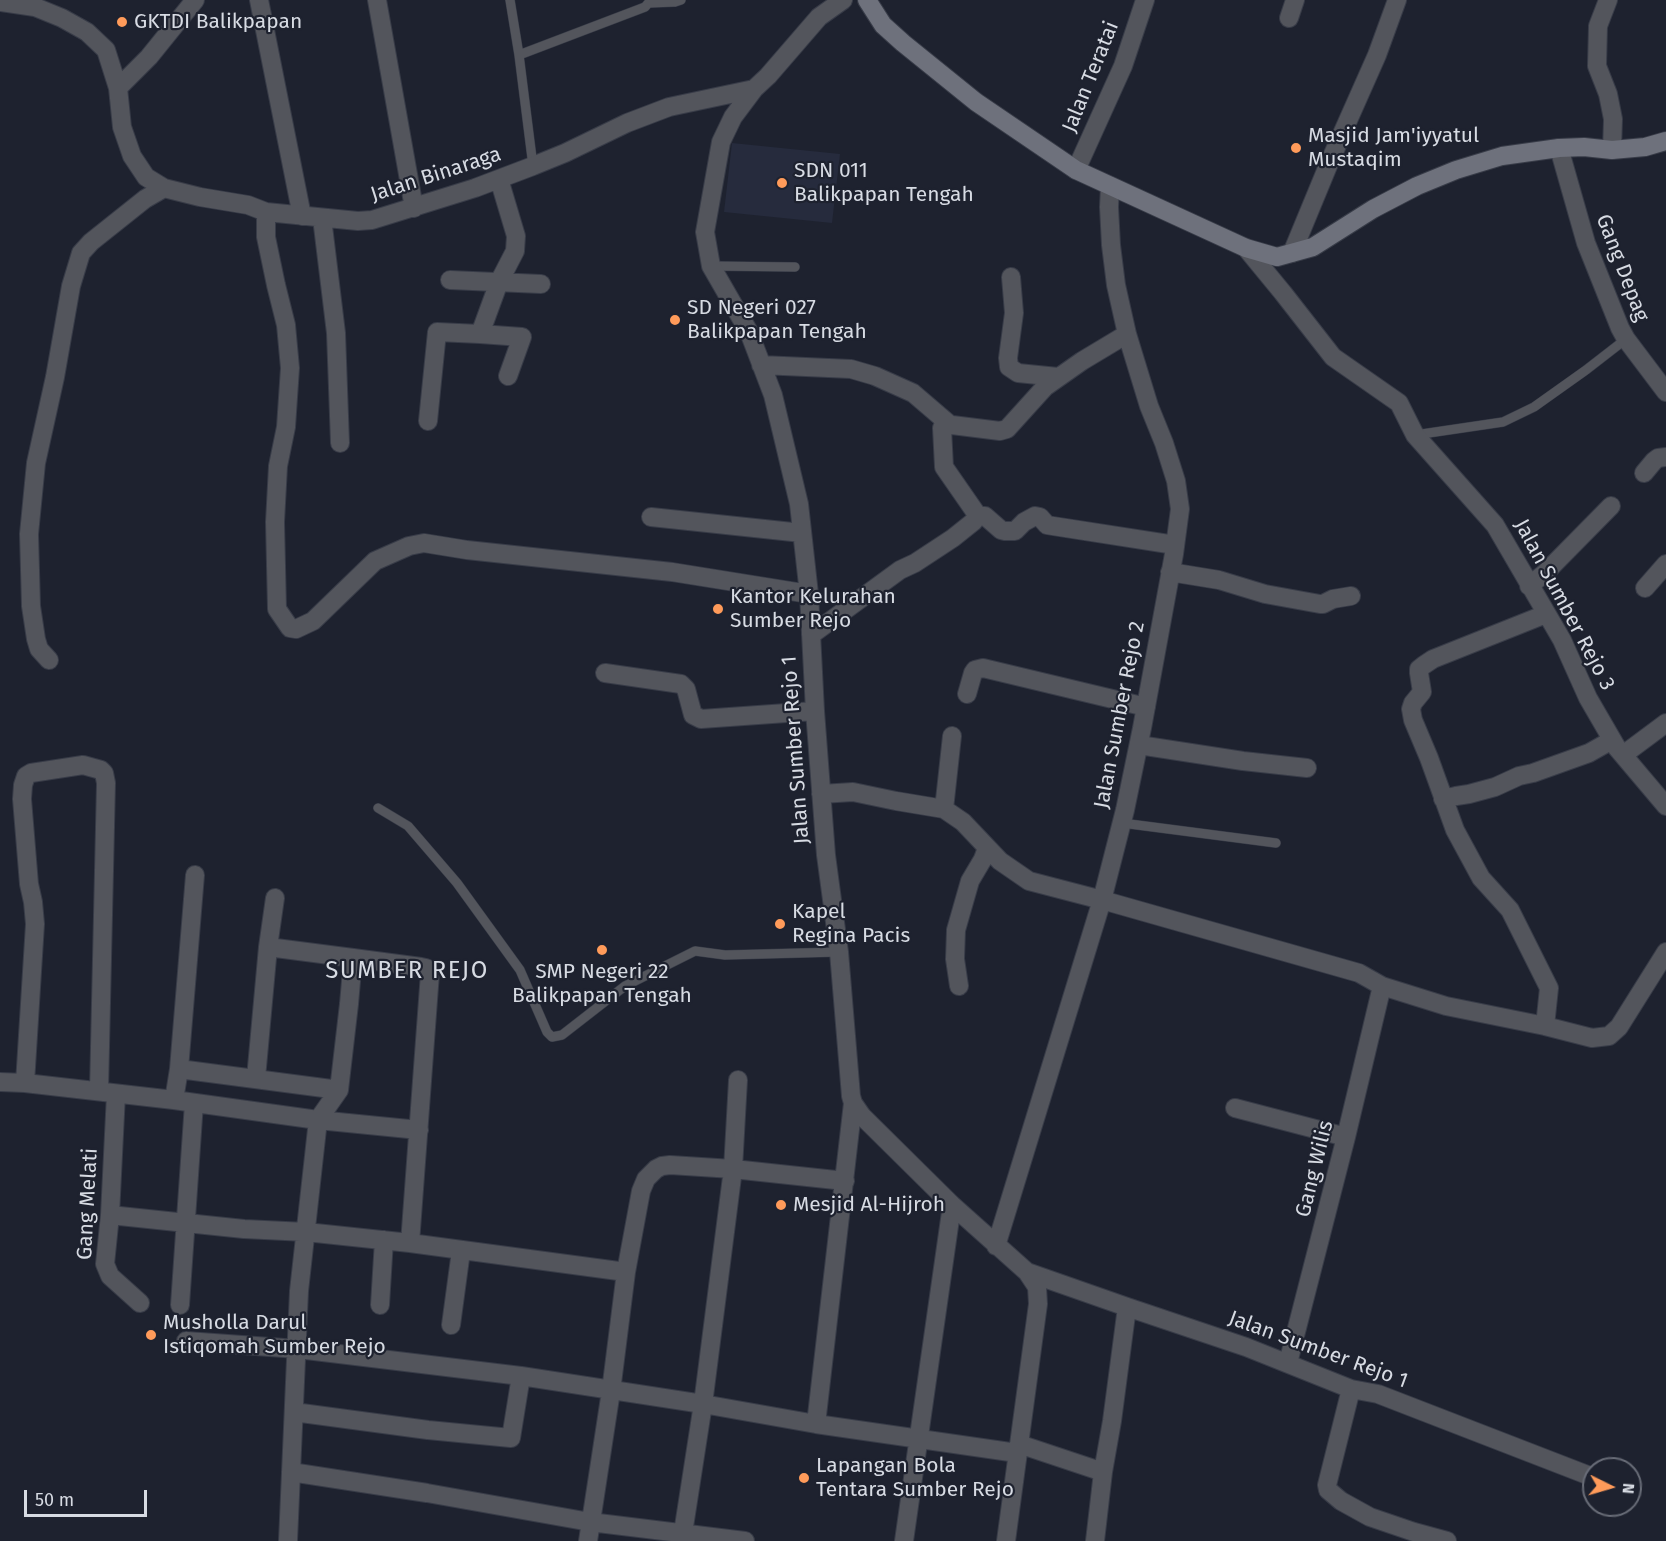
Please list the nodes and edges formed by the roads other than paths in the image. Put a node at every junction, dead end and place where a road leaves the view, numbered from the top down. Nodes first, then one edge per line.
1 (195, 0) edge
2 (259, 0) edge
3 (377, 0) edge
4 (510, 0) edge
5 (681, 0) edge
6 (843, 0) edge
7 (867, 0) edge
8 (1146, 0) edge
9 (1295, 0) edge
10 (1397, 0) edge
11 (1608, 0) edge
12 (650, 1) edge
13 (0, 2) edge
14 (1289, 18) dead end
15 (519, 55) junction
16 (118, 88) junction
17 (754, 88) junction
18 (1666, 141) edge
19 (1558, 148) junction
20 (1612, 150) junction
21 (533, 166) junction
22 (1076, 170) junction
23 (499, 179) junction
24 (1110, 186) junction
25 (164, 188) junction
26 (414, 208) junction
27 (266, 212) junction
28 (302, 216) junction
29 (322, 218) junction
30 (1246, 248) junction
31 (1292, 253) junction
32 (711, 266) junction
33 (795, 267) dead end
34 (1011, 277) dead end
35 (450, 280) dead end
36 (499, 282) junction
37 (541, 284) dead end
38 (480, 334) junction
39 (1127, 334) junction
40 (1626, 339) junction
41 (761, 365) junction
42 (508, 376) dead end
43 (1058, 377) junction
44 (1666, 392) edge
45 (428, 421) dead end
46 (948, 423) junction
47 (1415, 435) junction
48 (340, 443) dead end
49 (1666, 456) edge
50 (1644, 473) dead end
51 (1611, 506) dead end
52 (978, 516) junction
53 (651, 517) dead end
54 (802, 533) junction
55 (1175, 545) junction
56 (1666, 564) edge
57 (1170, 572) junction
58 (1529, 585) junction
59 (1645, 588) dead end
60 (809, 594) junction
61 (1351, 596) dead end
62 (1546, 614) junction
63 (811, 635) junction
64 (49, 660) dead end
65 (605, 673) dead end
66 (967, 694) dead end
67 (1146, 707) junction
68 (815, 711) junction
69 (1666, 723) edge
70 (952, 736) dead end
71 (1139, 745) junction
72 (1618, 748) junction
73 (1307, 768) dead end
74 (821, 794) junction
75 (1443, 800) junction
76 (1666, 806) edge
77 (378, 808) dead end
78 (944, 809) junction
79 (1122, 823) junction
80 (1276, 843) dead end
81 (987, 848) junction
82 (195, 875) dead end
83 (275, 898) dead end
84 (1102, 900) junction
85 (268, 947) junction
86 (838, 952) junction
87 (1666, 952) edge
88 (353, 958) junction
89 (959, 986) dead end
90 (1382, 986) junction
91 (1545, 1026) junction
92 (179, 1070) junction
93 (256, 1078) junction
94 (738, 1080) dead end
95 (0, 1082) edge
96 (25, 1083) junction
97 (339, 1090) junction
98 (108, 1093) junction
99 (174, 1100) junction
100 (853, 1102) junction
101 (194, 1103) junction
102 (1234, 1108) dead end
103 (318, 1120) junction
104 (419, 1130) junction
105 (1346, 1137) junction
106 (733, 1169) junction
107 (844, 1181) junction
108 (952, 1205) junction
109 (110, 1215) junction
110 (185, 1223) junction
111 (306, 1232) junction
112 (384, 1240) junction
113 (410, 1243) junction
114 (996, 1246) junction
115 (461, 1251) junction
116 (626, 1272) junction
117 (1027, 1272) junction
118 (140, 1303) dead end
119 (180, 1305) dead end
120 (380, 1305) dead end
121 (1127, 1308) junction
122 (451, 1325) dead end
123 (186, 1341) dead end
124 (298, 1349) junction
125 (1288, 1363) junction
126 (521, 1376) junction
127 (1351, 1389) junction
128 (610, 1391) junction
129 (703, 1404) junction
130 (294, 1412) junction
131 (816, 1424) junction
132 (919, 1439) junction
133 (1018, 1448) junction
134 (291, 1472) junction
135 (1103, 1472) junction
136 (1582, 1474) edge
137 (590, 1522) junction
138 (683, 1533) junction
139 (288, 1541) edge
140 (588, 1541) edge
141 (745, 1541) edge
142 (904, 1541) edge
143 (1006, 1541) edge
144 (1095, 1541) edge
145 (1447, 1541) edge

1 - 16 street
2 - 28 street
3 - 26 street
4 - 15 lane
5 - 12 lane
6 - 17 street, Jalan Sumber Rejo 1
7 - 22 main road
8 - 22 street, Jalan Teratai
9 - 14 street
10 - 31 street
11 - 20 street
12 - 15 lane
13 - 16 street, Jalan Binaraga
15 - 21 lane
16 - 25 street, Jalan Binaraga
17 - 21 street, Jalan Binaraga
17 - 32 street, Jalan Sumber Rejo 1
18 - 20 main road
19 - 20 main road
19 - 31 main road
19 - 40 street, Gang Depag
21 - 23 street, Jalan Binaraga
22 - 24 main road
23 - 26 street, Jalan Binaraga
23 - 36 street
24 - 30 main road
24 - 39 street, Jalan Sumber Rejo 2
25 - 27 street, Jalan Binaraga
25 - 64 street
26 - 29 street, Jalan Binaraga
27 - 28 street, Jalan Binaraga
27 - 60 street
28 - 29 street, Jalan Binaraga
29 - 48 street
30 - 31 main road
30 - 47 street, Jalan Sumber Rejo 3
32 - 33 lane
32 - 41 street, Jalan Sumber Rejo 1
34 - 43 street
35 - 36 street
36 - 37 street
36 - 38 street
38 - 42 street
38 - 45 street
39 - 43 street
39 - 55 street, Jalan Sumber Rejo 2
40 - 44 street, Gang Depag
40 - 47 lane
41 - 46 street
41 - 54 street, Jalan Sumber Rejo 1
43 - 46 street
46 - 52 street
47 - 58 street, Jalan Sumber Rejo 3
49 - 50 street
51 - 58 street
52 - 55 street
52 - 63 street
53 - 54 street
54 - 60 street, Jalan Sumber Rejo 1
55 - 57 street, Jalan Sumber Rejo 2
56 - 59 street
57 - 61 street
57 - 67 street, Jalan Sumber Rejo 2
58 - 62 street, Jalan Sumber Rejo 3
60 - 63 street, Jalan Sumber Rejo 1
62 - 72 street, Jalan Sumber Rejo 3
62 - 75 street
63 - 68 street, Jalan Sumber Rejo 1
65 - 68 street
66 - 67 street
67 - 71 street, Jalan Sumber Rejo 2
68 - 74 street, Jalan Sumber Rejo 1
69 - 72 street
70 - 78 street
71 - 73 street
71 - 79 street, Jalan Sumber Rejo 2
72 - 75 street
72 - 76 street, Jalan Sumber Rejo 3
74 - 78 street
74 - 86 street, Jalan Sumber Rejo 1
75 - 91 street
77 - 86 lane
78 - 81 street
79 - 80 lane
79 - 84 street, Jalan Sumber Rejo 2
81 - 84 street
81 - 89 street
82 - 92 street
83 - 85 street
84 - 90 street
84 - 114 street, Jalan Sumber Rejo 2
85 - 88 street
85 - 93 street
86 - 100 street, Jalan Sumber Rejo 1
87 - 91 street
88 - 97 street
88 - 104 street
90 - 91 street
90 - 105 street, Gang Wilis
92 - 93 street
92 - 99 street
93 - 97 street
94 - 106 street
95 - 96 street
96 - 98 street
96 - 98 street, Gang Melati
97 - 103 street
98 - 99 street
98 - 109 street, Gang Melati
99 - 101 street
100 - 107 street
100 - 108 street, Jalan Sumber Rejo 1
101 - 103 street
101 - 110 street
102 - 105 street
103 - 104 street
103 - 111 street
104 - 113 street
105 - 125 street, Gang Wilis
106 - 107 street
106 - 116 street
106 - 129 street
107 - 131 street
108 - 114 street, Jalan Sumber Rejo 1
108 - 132 street
109 - 110 street
109 - 118 street, Gang Melati
110 - 111 street
110 - 119 street
111 - 112 street
111 - 124 street
112 - 113 street
112 - 120 street
113 - 115 street
114 - 117 street, Jalan Sumber Rejo 1
115 - 116 street
115 - 122 street
116 - 128 street
117 - 121 street, Jalan Sumber Rejo 1
117 - 133 street, Jalan Sumber Rejo 1
121 - 125 street, Jalan Sumber Rejo 1
121 - 135 street
123 - 124 street
124 - 126 street
124 - 130 street
125 - 127 street, Jalan Sumber Rejo 1
126 - 128 street
126 - 130 street
127 - 136 street, Jalan Sumber Rejo 1
127 - 145 street
128 - 129 street
128 - 137 street
129 - 131 street
129 - 138 street
130 - 134 street
131 - 132 street
132 - 133 street
132 - 142 street
133 - 135 street
133 - 143 street, Jalan Sumber Rejo 1
134 - 137 street
134 - 139 street
135 - 144 street
137 - 138 street
137 - 140 street
138 - 141 street

